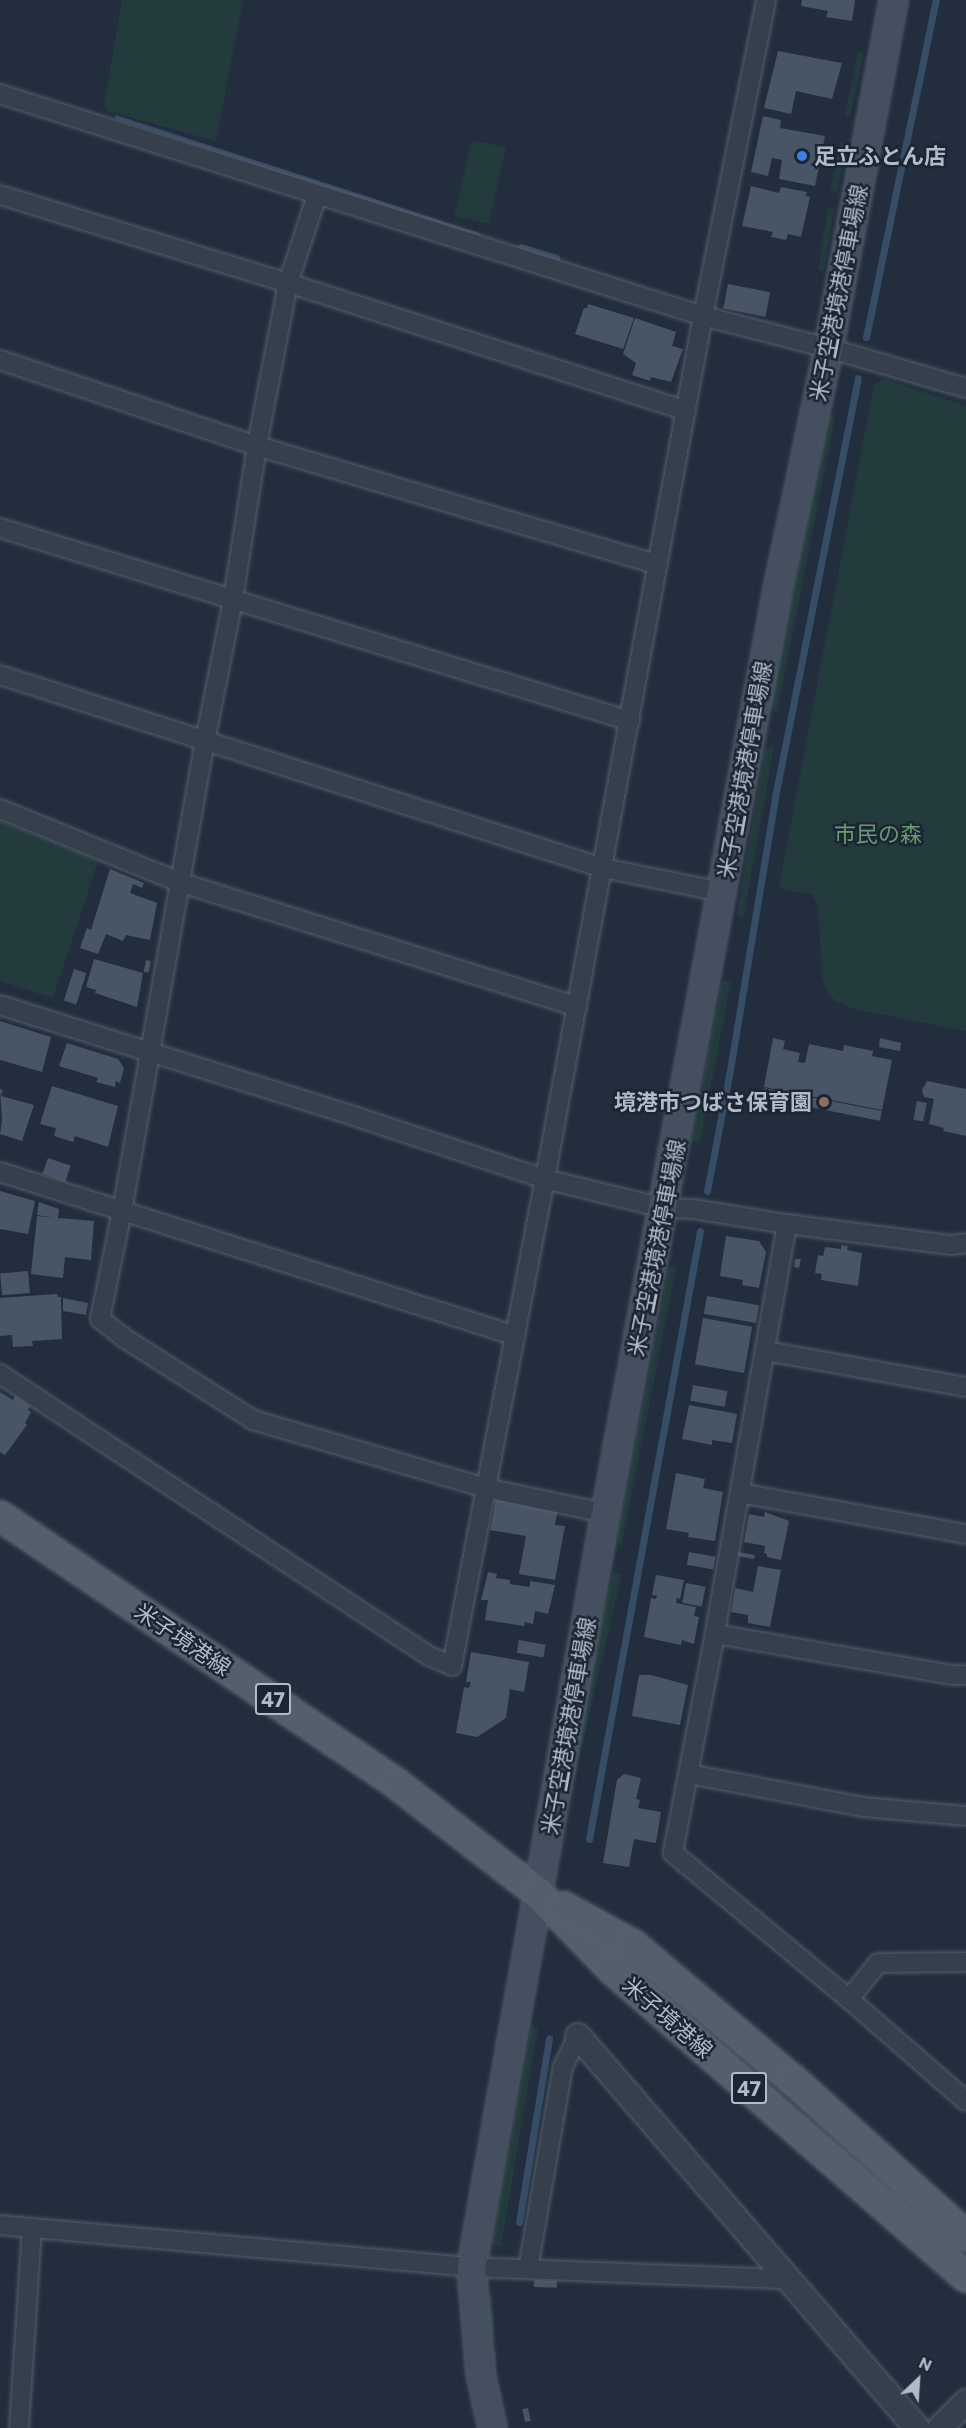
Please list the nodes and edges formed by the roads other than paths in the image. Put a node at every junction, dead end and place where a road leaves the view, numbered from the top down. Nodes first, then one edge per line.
1 (766, 0) edge
2 (893, 0) edge
3 (0, 94) edge
4 (0, 195) edge
5 (317, 195) junction
6 (288, 283) junction
7 (703, 316) junction
8 (828, 348) junction
9 (0, 360) edge
10 (966, 387) edge
11 (686, 411) junction
12 (257, 446) junction
13 (0, 528) edge
14 (658, 565) junction
15 (233, 600) junction
16 (0, 675) edge
17 (630, 721) junction
18 (205, 741) junction
19 (0, 809) edge
20 (603, 868) junction
21 (179, 882) junction
22 (722, 891) junction
23 (0, 1005) edge
24 (577, 1006) junction
25 (148, 1053) junction
26 (0, 1172) edge
27 (545, 1179) junction
28 (663, 1208) junction
29 (122, 1211) junction
30 (787, 1224) junction
31 (966, 1243) edge
32 (516, 1336) junction
33 (766, 1351) junction
34 (0, 1374) edge
35 (966, 1387) edge
36 (485, 1488) junction
37 (740, 1493) junction
38 (605, 1513) junction
39 (0, 1516) edge
40 (966, 1533) edge
41 (715, 1634) junction
42 (966, 1674) edge
43 (689, 1774) junction
44 (966, 1816) edge
45 (538, 1893) junction
46 (966, 1962) edge
47 (849, 1999) junction
48 (578, 2036) joint
49 (966, 2102) edge
50 (0, 2225) edge
51 (32, 2228) junction
52 (966, 2236) edge
53 (471, 2267) junction
54 (528, 2269) junction
55 (966, 2277) edge
56 (786, 2279) junction
57 (966, 2402) edge
58 (20, 2428) edge
59 (492, 2428) edge
60 (917, 2428) edge
61 (940, 2428) edge

1 - 7 street
2 - 8 main road, 米子空港境港停車場線
3 - 5 street
4 - 6 street
5 - 6 street
5 - 7 street
6 - 11 street
6 - 12 street
7 - 8 street
7 - 11 street
8 - 10 street
8 - 22 main road, 米子空港境港停車場線
9 - 12 street
11 - 14 street
12 - 14 street
12 - 15 street
13 - 15 street
14 - 17 street
15 - 17 street
15 - 18 street
16 - 18 street
17 - 20 street
18 - 20 street
18 - 21 street
19 - 21 street
20 - 22 street
20 - 24 street
21 - 24 street
21 - 25 street
22 - 28 main road, 米子空港境港停車場線
23 - 25 street
24 - 27 street
25 - 27 street
25 - 29 street
26 - 29 street
27 - 28 street
27 - 32 street
28 - 30 street
28 - 38 main road, 米子空港境港停車場線
29 - 32 street
29 - 36 street
30 - 31 street
30 - 33 street
32 - 36 street
33 - 35 street
33 - 37 street
34 - 36 street
36 - 38 street
37 - 40 street
37 - 41 street
38 - 45 main road, 米子空港境港停車場線
39 - 45 main road, 米子境港線 / 47
41 - 42 street
41 - 43 street
43 - 44 street
43 - 47 street
45 - 52 main road, 米子境港線 / 47
45 - 53 main road, 米子空港境港停車場線
45 - 55 main road, 米子境港線 / 47
46 - 47 street
47 - 49 street
48 - 54 street
48 - 56 street
50 - 51 street
51 - 53 street
51 - 58 street
53 - 54 street
53 - 59 main road, 米子空港境港停車場線
54 - 56 street
56 - 60 street
57 - 61 street

